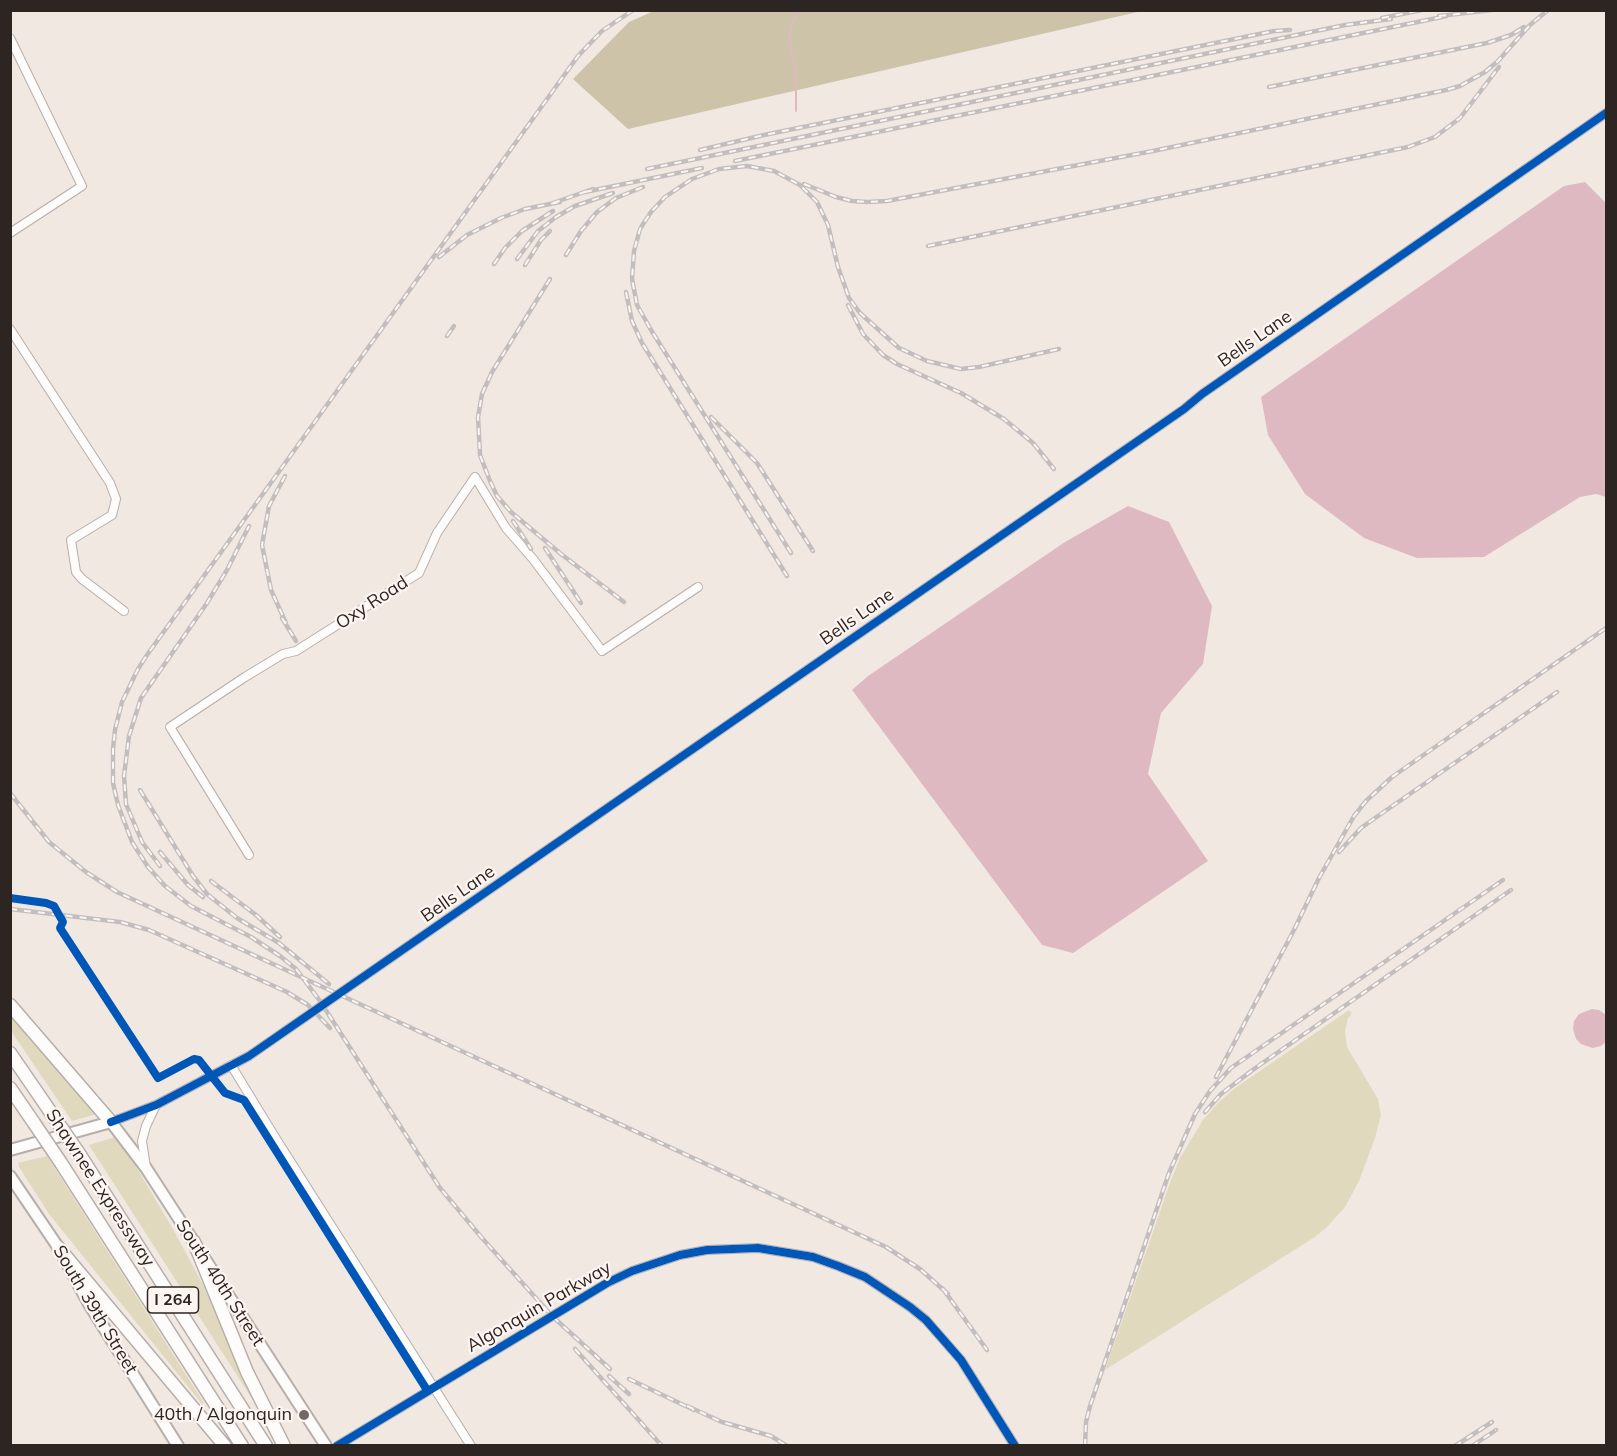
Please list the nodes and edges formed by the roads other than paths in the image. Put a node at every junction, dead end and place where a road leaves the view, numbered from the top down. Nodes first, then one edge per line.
1 (10, 38) edge
2 (1606, 112) edge
3 (10, 233) edge
4 (10, 328) edge
5 (698, 587) dead end
6 (124, 612) dead end
7 (249, 855) dead end
8 (10, 1005) edge
9 (10, 1053) edge
10 (231, 1065) junction
11 (10, 1088) edge
12 (156, 1106) junction
13 (111, 1122) junction
14 (10, 1150) edge
15 (146, 1168) junction
16 (10, 1176) edge
17 (194, 1242) junction
18 (58, 1247) junction
19 (433, 1386) junction
20 (178, 1446) edge
21 (225, 1446) edge
22 (242, 1446) edge
23 (266, 1446) edge
24 (284, 1446) edge
25 (326, 1446) edge
26 (337, 1446) edge
27 (471, 1446) edge
28 (1016, 1446) edge

1 - 3 street
2 - 10 street, Bells Lane
4 - 6 street
5 - 7 street, Oxy Road
8 - 13 highway
9 - 23 highway, Shawnee Expressway / I 264, bridge
10 - 12 street, Bells Lane
10 - 19 street
11 - 22 highway, Shawnee Expressway / I 264, bridge
12 - 13 street, Bells Lane
12 - 15 street
13 - 14 main road, Bells Lane
13 - 15 main road, South 40th Street
15 - 17 main road, South 40th Street
16 - 18 main road, South 39th Street
17 - 24 highway
17 - 25 main road, South 40th Street
18 - 20 main road, South 39th Street
18 - 21 highway
19 - 26 street, Algonquin Parkway
19 - 27 street
19 - 28 street, Algonquin Parkway

